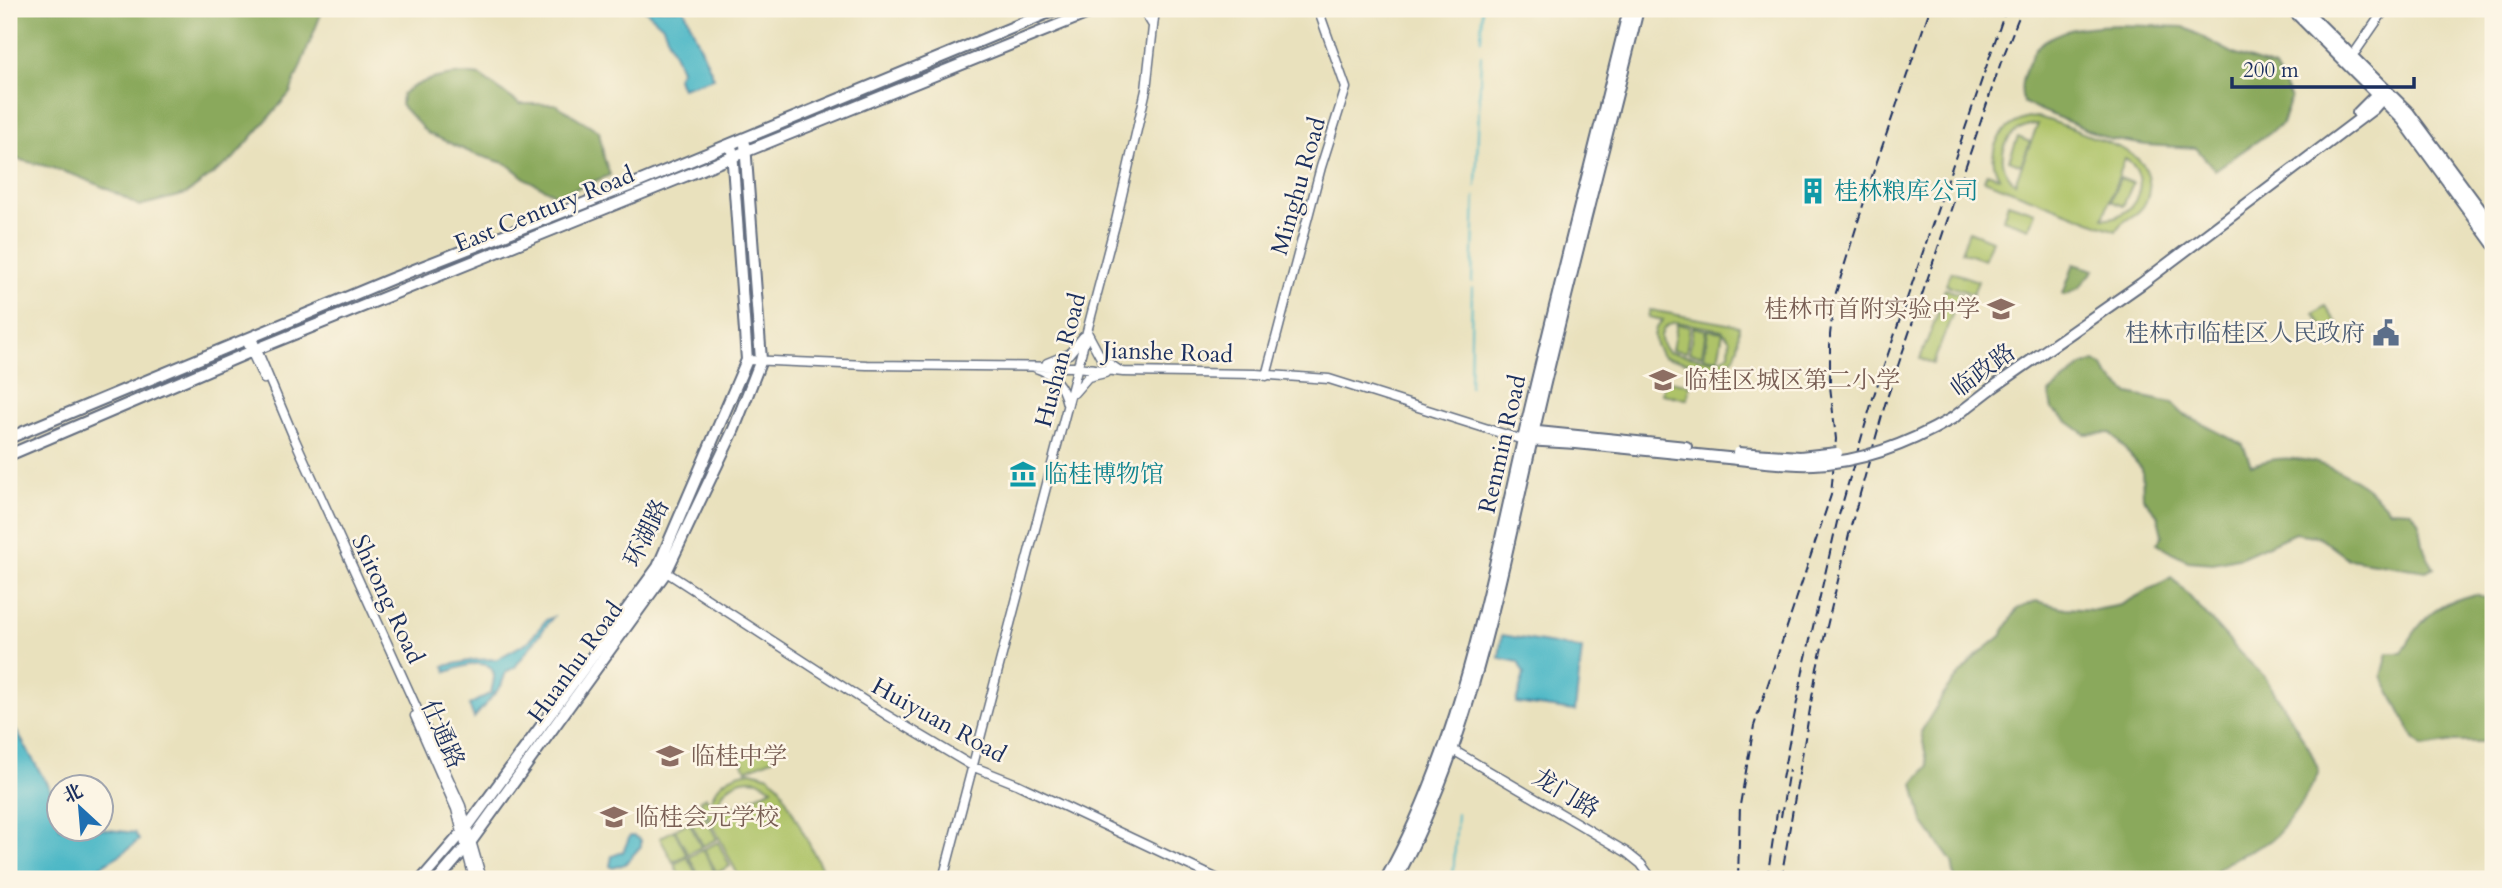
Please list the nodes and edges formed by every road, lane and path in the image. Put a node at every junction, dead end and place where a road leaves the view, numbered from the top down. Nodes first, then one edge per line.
1 (1057, 9) edge
2 (1098, 9) edge
3 (1143, 9) edge
4 (1155, 9) edge
5 (1162, 9) edge
6 (1318, 9) edge
7 (1629, 9) edge
8 (1638, 9) edge
9 (2292, 9) edge
10 (2304, 9) edge
11 (2385, 9) edge
12 (1154, 28) junction
13 (2356, 51) dead end
14 (2383, 94) junction
15 (744, 137) junction
16 (732, 150) junction
17 (745, 150) junction
18 (2493, 227) edge
19 (2493, 244) edge
20 (1087, 332) junction
21 (249, 339) junction
22 (254, 350) junction
23 (747, 360) junction
24 (761, 360) junction
25 (1030, 366) junction
26 (1077, 367) junction
27 (1123, 372) junction
28 (1266, 376) junction
29 (1067, 405) junction
30 (1528, 436) junction
31 (9, 438) edge
32 (9, 455) edge
33 (662, 570) junction
34 (1453, 750) junction
35 (974, 766) junction
36 (465, 829) junction
37 (469, 844) junction
38 (422, 879) edge
39 (439, 879) edge
40 (474, 879) edge
41 (482, 879) edge
42 (943, 879) edge
43 (1218, 879) edge
44 (1386, 879) edge
45 (1396, 879) edge
46 (1652, 879) edge

1 - 15 main road, East Century Road
2 - 17 main road, East Century Road
3 - 12 street
4 - 12 street, Hushan Road
5 - 12 street
6 - 28 street, Minghu Road
7 - 30 main road, Renmin Road
8 - 30 main road, Renmin Road
9 - 14 main road
10 - 14 main road
11 - 13 street
12 - 20 street, Hushan Road
14 - 18 main road
14 - 19 main road
14 - 30 main road, 临政路, bridge
15 - 16 main road, East Century Road
15 - 17 main road, Huanhu Road
16 - 17 main road, East Century Road
16 - 21 main road, East Century Road
16 - 22 main road, East Century Road
16 - 23 main road, 环湖路
17 - 24 main road, Huanhu Road
20 - 25 street
20 - 26 street, Hushan Road
20 - 27 street
21 - 22 street, 仕通路
21 - 31 main road, East Century Road
22 - 32 main road, East Century Road
22 - 36 street, 仕通路
23 - 24 street, Jianshe Road
23 - 33 main road, 环湖路
24 - 25 street, Jianshe Road
24 - 33 main road, Huanhu Road
25 - 26 street, Jianshe Road
25 - 29 street
26 - 27 street, Jianshe Road
26 - 29 street, Hushan Road
27 - 28 street, Jianshe Road
27 - 29 street
28 - 30 street, Jianshe Road
29 - 35 street, Hushan Road
30 - 34 main road, Renmin Road
30 - 44 main road, Renmin Road
33 - 35 street, Huiyuan Road
33 - 36 main road, 环湖路
33 - 37 main road, Huanhu Road
34 - 45 main road, Renmin Road
34 - 46 street, 龙门路
35 - 42 street, Hushan Road
35 - 43 street, Huiyuan Road
36 - 37 street
36 - 38 main road, 环湖路
37 - 39 main road
37 - 40 street
37 - 41 street

